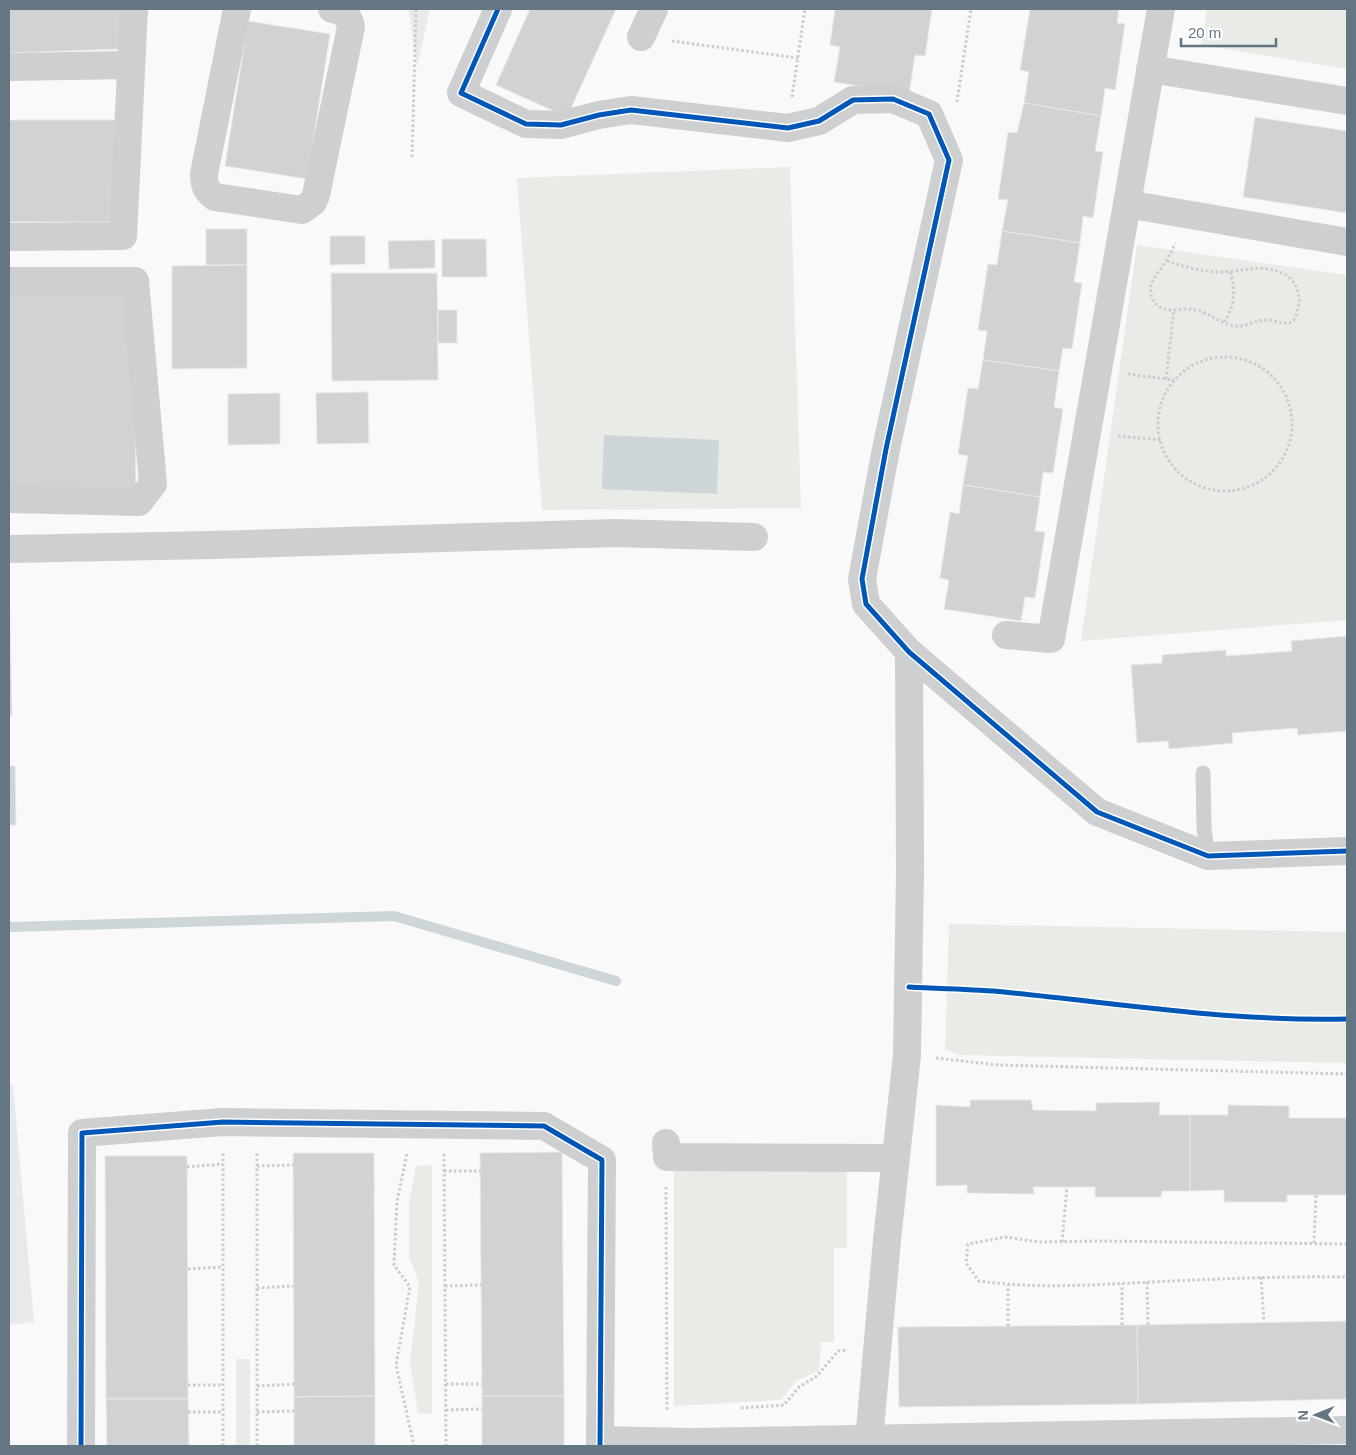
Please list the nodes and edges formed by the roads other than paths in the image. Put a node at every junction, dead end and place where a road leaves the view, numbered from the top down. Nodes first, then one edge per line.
1 (134, 9) edge
2 (237, 9) edge
3 (332, 9) edge
4 (498, 9) edge
5 (654, 9) edge
6 (1161, 9) edge
7 (641, 37) road end
8 (131, 65) junction
9 (9, 67) edge
10 (1150, 69) junction
11 (1347, 101) edge
12 (1127, 204) junction
13 (9, 237) edge
14 (1347, 242) edge
15 (9, 281) edge
16 (9, 499) edge
17 (754, 537) dead end
18 (9, 549) edge
19 (1006, 635) dead end
20 (909, 652) junction
21 (1204, 773) dead end
22 (1347, 851) edge
23 (1208, 856) junction
24 (666, 1143) dead end
25 (895, 1158) junction
26 (1347, 1430) edge
27 (869, 1440) junction
28 (600, 1443) edge
29 (81, 1446) edge

1 - 8 street
2 - 3 street
4 - 20 street
5 - 7 street
6 - 10 street
8 - 9 street
8 - 13 street
10 - 11 street
10 - 12 street
12 - 14 street
12 - 19 street
15 - 16 street
17 - 18 street
20 - 23 street
20 - 25 street
21 - 23 lane
22 - 23 street
24 - 25 street
25 - 27 street
26 - 27 street
27 - 28 street
28 - 29 street

